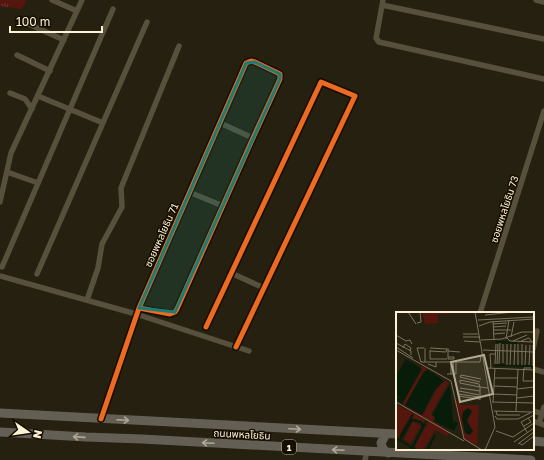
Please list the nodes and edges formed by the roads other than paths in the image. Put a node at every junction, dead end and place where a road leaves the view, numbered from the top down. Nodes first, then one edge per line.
1 (52, 0) edge
2 (82, 0) edge
3 (536, 0) edge
4 (544, 2) edge
5 (382, 3) edge
6 (113, 9) dead end
7 (77, 11) junction
8 (24, 22) dead end
9 (147, 22) dead end
10 (544, 39) edge
11 (64, 40) junction
12 (179, 46) dead end
13 (17, 55) dead end
14 (50, 71) junction
15 (544, 79) edge
16 (10, 93) dead end
17 (38, 96) junction
18 (32, 109) junction
19 (70, 109) junction
20 (544, 111) edge
21 (103, 123) junction
22 (220, 123) junction
23 (253, 138) junction
24 (7, 172) junction
25 (38, 183) junction
26 (189, 192) junction
27 (0, 202) edge
28 (223, 206) junction
29 (2, 267) dead end
30 (231, 273) junction
31 (37, 274) dead end
32 (0, 276) edge
33 (264, 288) junction
34 (87, 300) junction
35 (137, 311) junction
36 (480, 312) edge
37 (206, 327) dead end
38 (538, 331) dead end
39 (534, 345) edge
40 (236, 347) junction
41 (249, 351) dead end
42 (534, 369) edge
43 (544, 372) edge
44 (544, 407) edge
45 (0, 413) edge
46 (543, 414) edge
47 (101, 419) junction
48 (542, 424) edge
49 (0, 432) edge
50 (386, 434) junction
51 (396, 434) edge
52 (388, 452) junction
53 (366, 456) edge
54 (531, 460) edge

1 - 7 street
2 - 7 street
3 - 4 street
5 - 10 street
5 - 15 street
6 - 19 street
7 - 11 street
8 - 11 street
9 - 21 street
11 - 14 street
12 - 34 street
13 - 14 street
14 - 17 street
16 - 18 street
17 - 18 street
17 - 19 street
18 - 24 street
19 - 21 street
19 - 25 street
20 - 36 street, ซอยพหลโยธิน 73
21 - 31 street
22 - 23 street
22 - 23 street, ซอยพหลโยธิน 71
22 - 26 street, ซอยพหลโยธิน 71
23 - 28 street
24 - 25 street
24 - 27 street
25 - 29 street
26 - 28 street
26 - 35 street, ซอยพหลโยธิน 71
28 - 35 street
30 - 33 street
30 - 33 street
30 - 37 street
32 - 34 street
33 - 40 street
34 - 35 street
35 - 40 street
35 - 47 street, ซอยพหลโยธิน 71
38 - 39 street
40 - 41 street
42 - 43 street
44 - 46 street
45 - 47 main road, ถนนพหลโยธิน / 1
46 - 48 street
47 -> 50 main road, ถนนพหลโยธิน / 1
53 -> 49 main road, ถนนพหลโยธิน / 1
50 - 51 main road, ถนนพหลโยธิน / 1
50 - 52 main road
52 - 53 main road, ถนนพหลโยธิน / 1
52 - 54 main road, ถนนพหลโยธิน / 1

